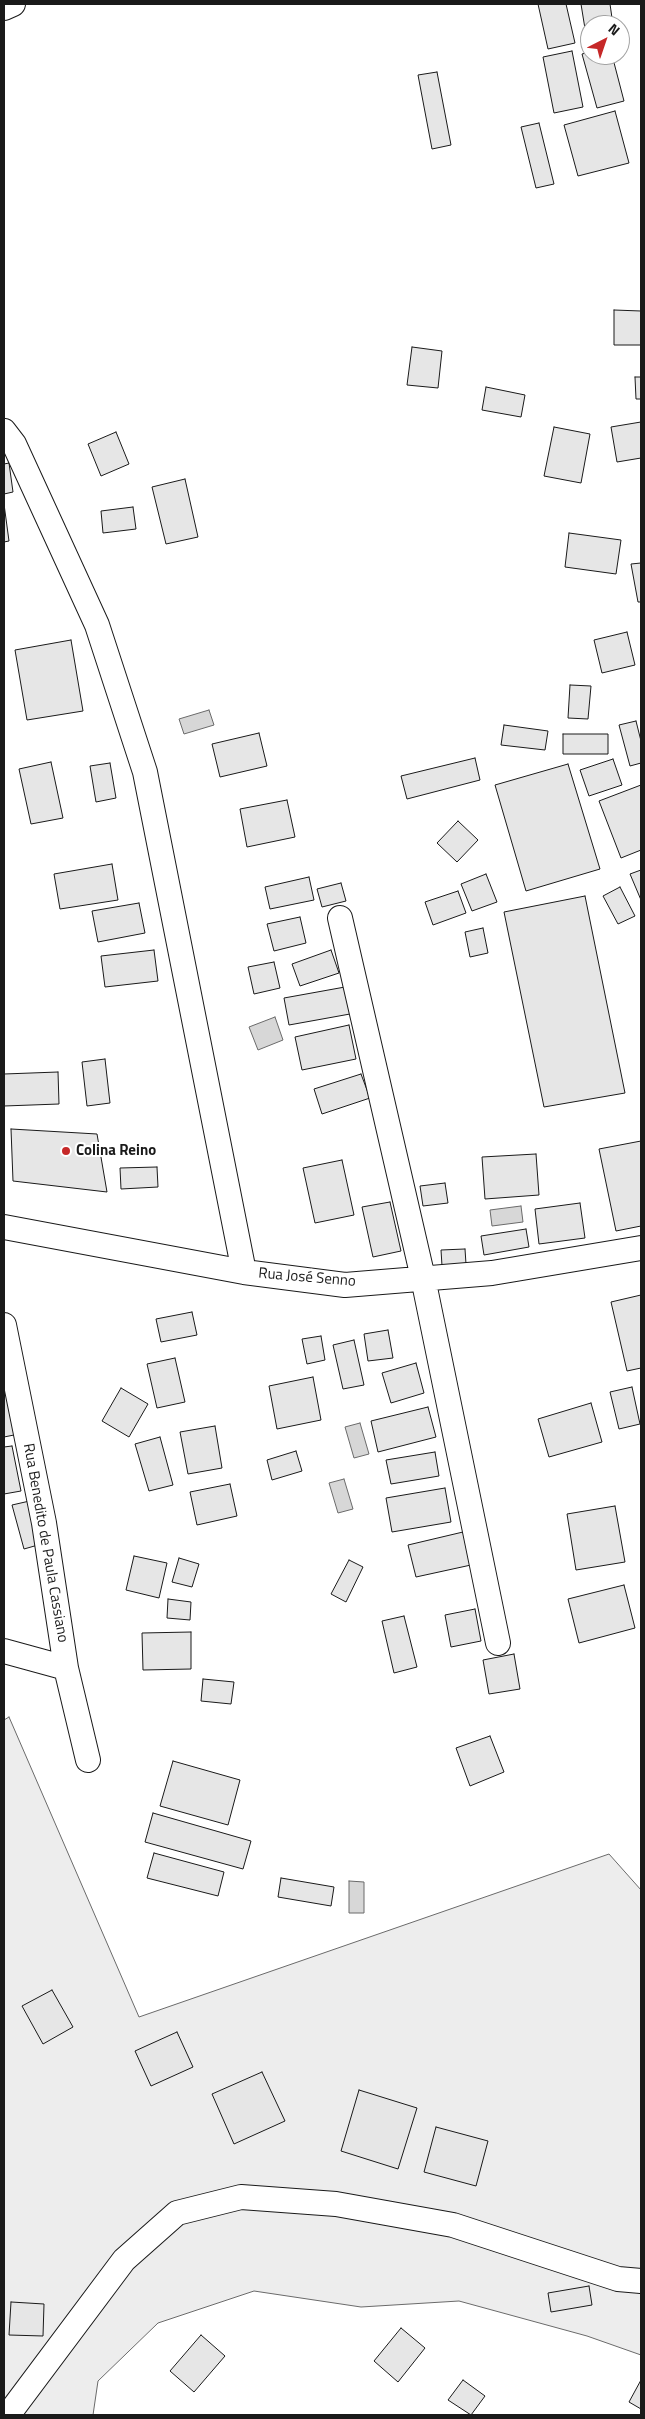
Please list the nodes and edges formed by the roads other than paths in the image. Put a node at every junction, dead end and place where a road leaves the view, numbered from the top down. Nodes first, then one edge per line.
1 (13, 4) edge
2 (4, 8) edge
3 (4, 431) edge
4 (340, 918) dead end
5 (4, 1227) edge
6 (641, 1248) edge
7 (244, 1272) junction
8 (423, 1278) junction
9 (4, 1325) edge
10 (498, 1643) dead end
11 (4, 1652) edge
12 (66, 1668) junction
13 (88, 1760) dead end
14 (641, 2281) edge
15 (8, 2415) edge

1 - 2 street
3 - 7 street
4 - 8 street
5 - 7 street, Rua José Senno
6 - 8 street, Rua José Senno
7 - 8 street, Rua José Senno
8 - 10 street
9 - 12 street, Rua Benedito de Paula Cassiano
11 - 12 street
12 - 13 street, Rua Benedito de Paula Cassiano
14 - 15 street

